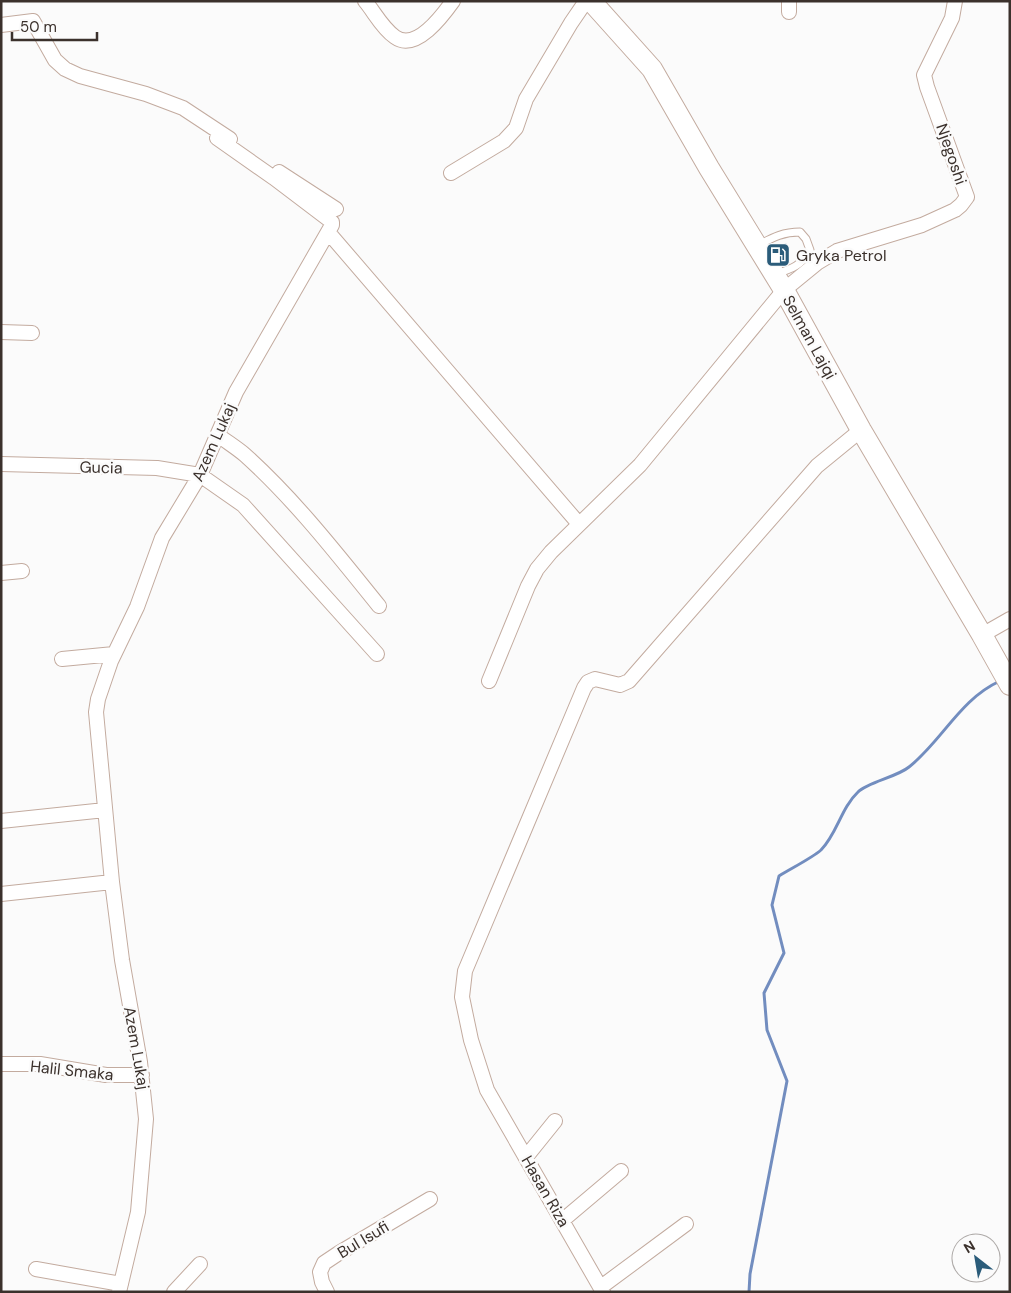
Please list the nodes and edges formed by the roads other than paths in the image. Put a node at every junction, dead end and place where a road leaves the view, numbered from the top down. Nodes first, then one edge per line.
1 (365, 1) edge
2 (453, 1) edge
3 (586, 1) edge
4 (591, 1) edge
5 (955, 1) edge
6 (1, 25) edge
7 (217, 138) dead end
8 (451, 173) dead end
9 (336, 209) dead end
10 (328, 232) junction
11 (757, 246) junction
12 (779, 282) junction
13 (1, 332) edge
14 (32, 333) dead end
15 (861, 430) junction
16 (218, 435) junction
17 (1, 464) edge
18 (200, 475) junction
19 (579, 524) junction
20 (22, 572) dead end
21 (1, 573) edge
22 (379, 606) dead end
23 (1010, 618) edge
24 (982, 635) junction
25 (114, 654) junction
26 (377, 654) dead end
27 (62, 659) dead end
28 (1006, 679) edge
29 (489, 681) dead end
30 (105, 810) junction
31 (1, 821) edge
32 (112, 882) junction
33 (1, 894) edge
34 (1, 1064) edge
35 (142, 1075) junction
36 (556, 1122) dead end
37 (526, 1157) junction
38 (621, 1171) dead end
39 (430, 1199) dead end
40 (562, 1220) junction
41 (686, 1224) dead end
42 (200, 1264) dead end
43 (36, 1269) dead end
44 (120, 1288) edge
45 (602, 1289) edge
46 (174, 1292) edge
47 (327, 1292) edge

1 - 2 street
3 - 8 street
4 - 11 street, Selman Lajqi
5 - 12 street, Njegoshi
6 - 9 street
7 - 10 street
10 - 16 street, Azem Lukaj
10 - 19 street
11 - 12 street, Selman Lajqi
11 - 12 lane
12 - 15 street, Selman Lajqi
12 - 19 street
13 - 14 street
15 - 24 street, Selman Lajqi
15 - 37 street, Hasan Riza
16 - 18 street, Azem Lukaj
16 - 22 street
17 - 18 street, Gucia
18 - 25 street, Azem Lukaj
18 - 26 street
19 - 29 street
20 - 21 street
23 - 24 street
24 - 28 street, Selman Lajqi
25 - 27 street
25 - 30 street, Azem Lukaj
30 - 31 street
30 - 32 street, Azem Lukaj
32 - 33 street
32 - 35 street, Azem Lukaj
34 - 35 street, Halil Smaka
35 - 44 street, Azem Lukaj
36 - 37 street
37 - 40 street, Hasan Riza
38 - 40 street
39 - 47 street, Bul Isufi
40 - 45 street, Hasan Riza
41 - 45 street
42 - 46 street
43 - 44 street, Azem Lukaj

